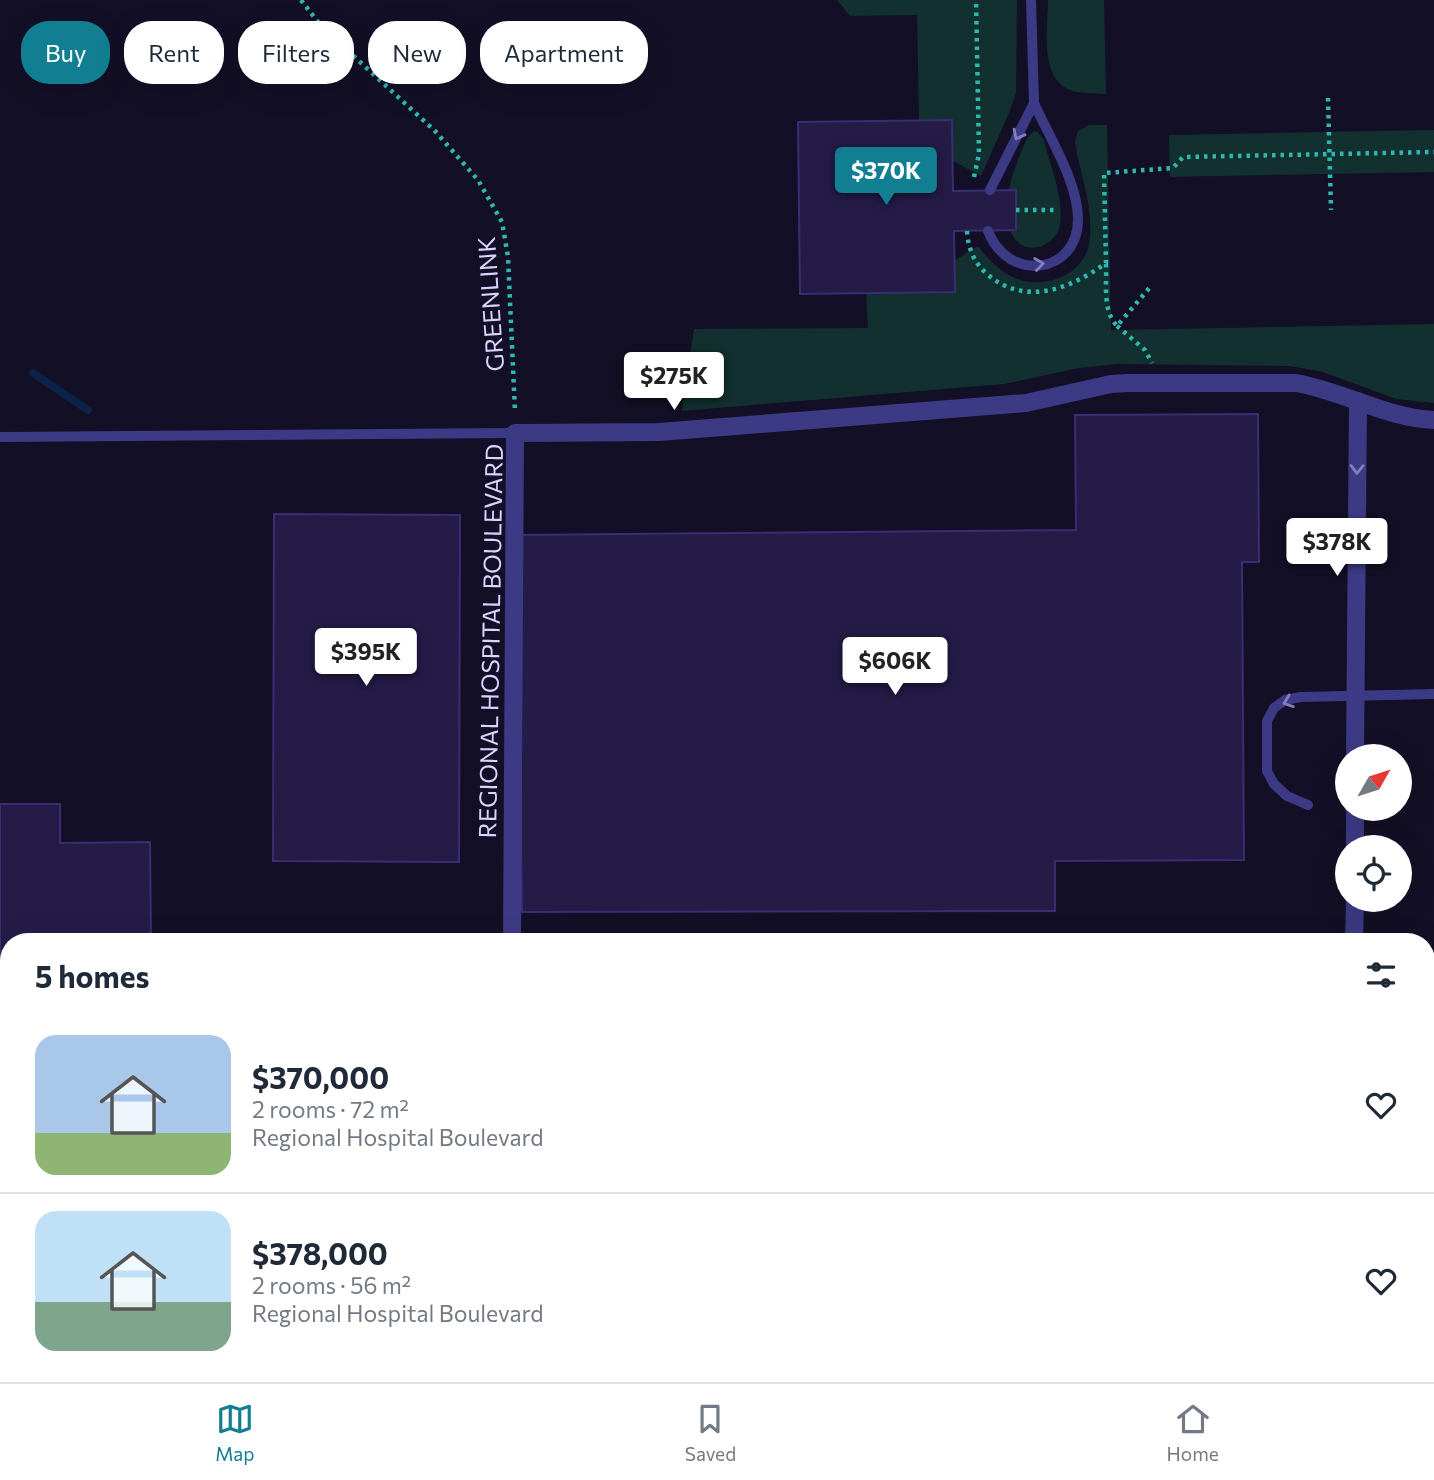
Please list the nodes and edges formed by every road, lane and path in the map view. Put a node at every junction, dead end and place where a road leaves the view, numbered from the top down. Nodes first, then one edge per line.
1 (301, 0) edge
2 (976, 0) edge
3 (1031, 0) edge
4 (1328, 98) dead end
5 (1034, 103) junction
6 (1434, 152) edge
7 (1330, 154) junction
8 (974, 178) dead end
9 (990, 190) dead end
10 (1331, 210) dead end
11 (967, 231) dead end
12 (988, 231) dead end
13 (1106, 263) junction
14 (1151, 286) dead end
15 (1117, 326) junction
16 (1159, 383) junction
17 (1358, 401) junction
18 (1434, 420) edge
19 (515, 433) junction
20 (0, 438) edge
21 (1434, 694) edge
22 (1355, 697) junction
23 (1355, 744) edge
24 (1308, 806) dead end
25 (1355, 912) edge
26 (512, 933) edge
27 (1354, 933) edge

1 - 19 path, GREENLINK
2 - 8 path
3 - 5 lane
4 - 7 path
5 -> 9 lane
12 -> 5 lane
6 - 7 path
7 - 10 path
7 - 13 path
11 - 13 path
13 - 15 path
14 - 15 path
15 - 16 path
16 - 17 street, REGIONAL HOSPITAL BOULEVARD
16 - 19 street, REGIONAL HOSPITAL BOULEVARD
17 - 18 street, REGIONAL HOSPITAL BOULEVARD
17 -> 22 street
19 - 20 lane
19 - 26 street, REGIONAL HOSPITAL BOULEVARD
21 - 22 lane
22 - 23 street
22 -> 24 lane
25 - 27 street

